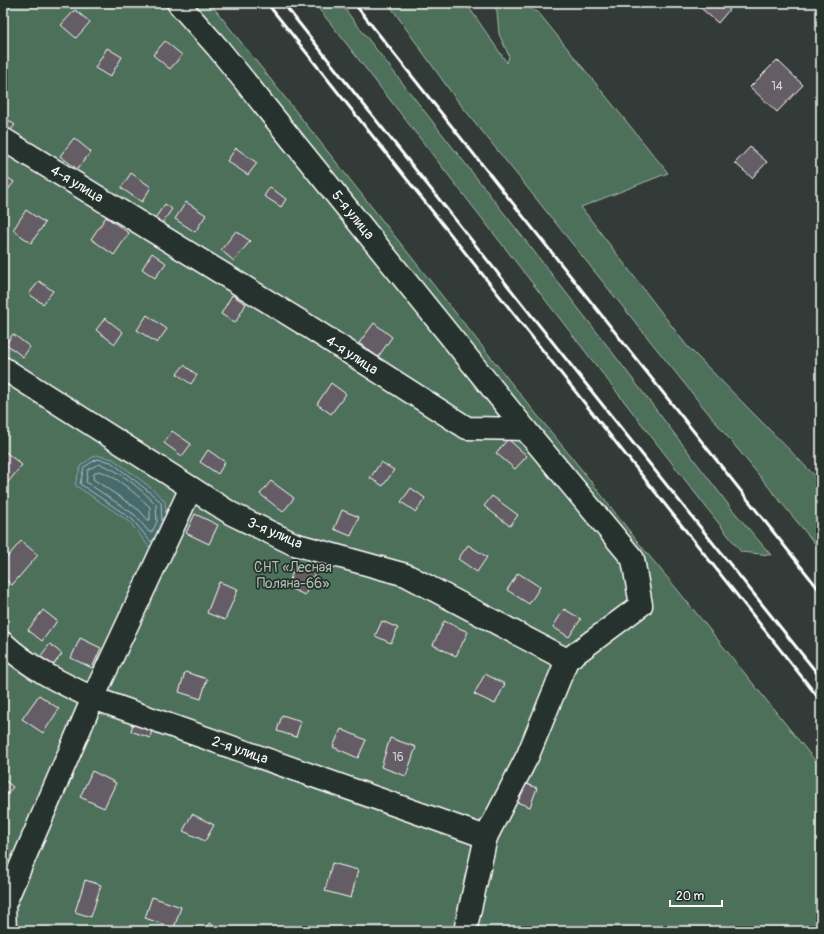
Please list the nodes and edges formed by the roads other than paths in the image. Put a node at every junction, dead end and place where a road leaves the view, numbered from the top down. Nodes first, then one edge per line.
1 (178, 3) edge
2 (3, 139) edge
3 (3, 368) edge
4 (525, 429) junction
5 (191, 488) junction
6 (3, 643) edge
7 (567, 660) junction
8 (93, 698) junction
9 (486, 837) junction
10 (4, 904) edge
11 (5, 931) edge
12 (465, 931) edge

1 - 4 street, 5-я улица
2 - 4 street, 4-я улица
3 - 5 street, 3-я улица
4 - 7 street
5 - 7 street, 3-я улица
5 - 8 street
6 - 8 street, 2-я улица
7 - 9 street
8 - 9 street, 2-я улица
8 - 10 street
9 - 12 street
10 - 11 street

